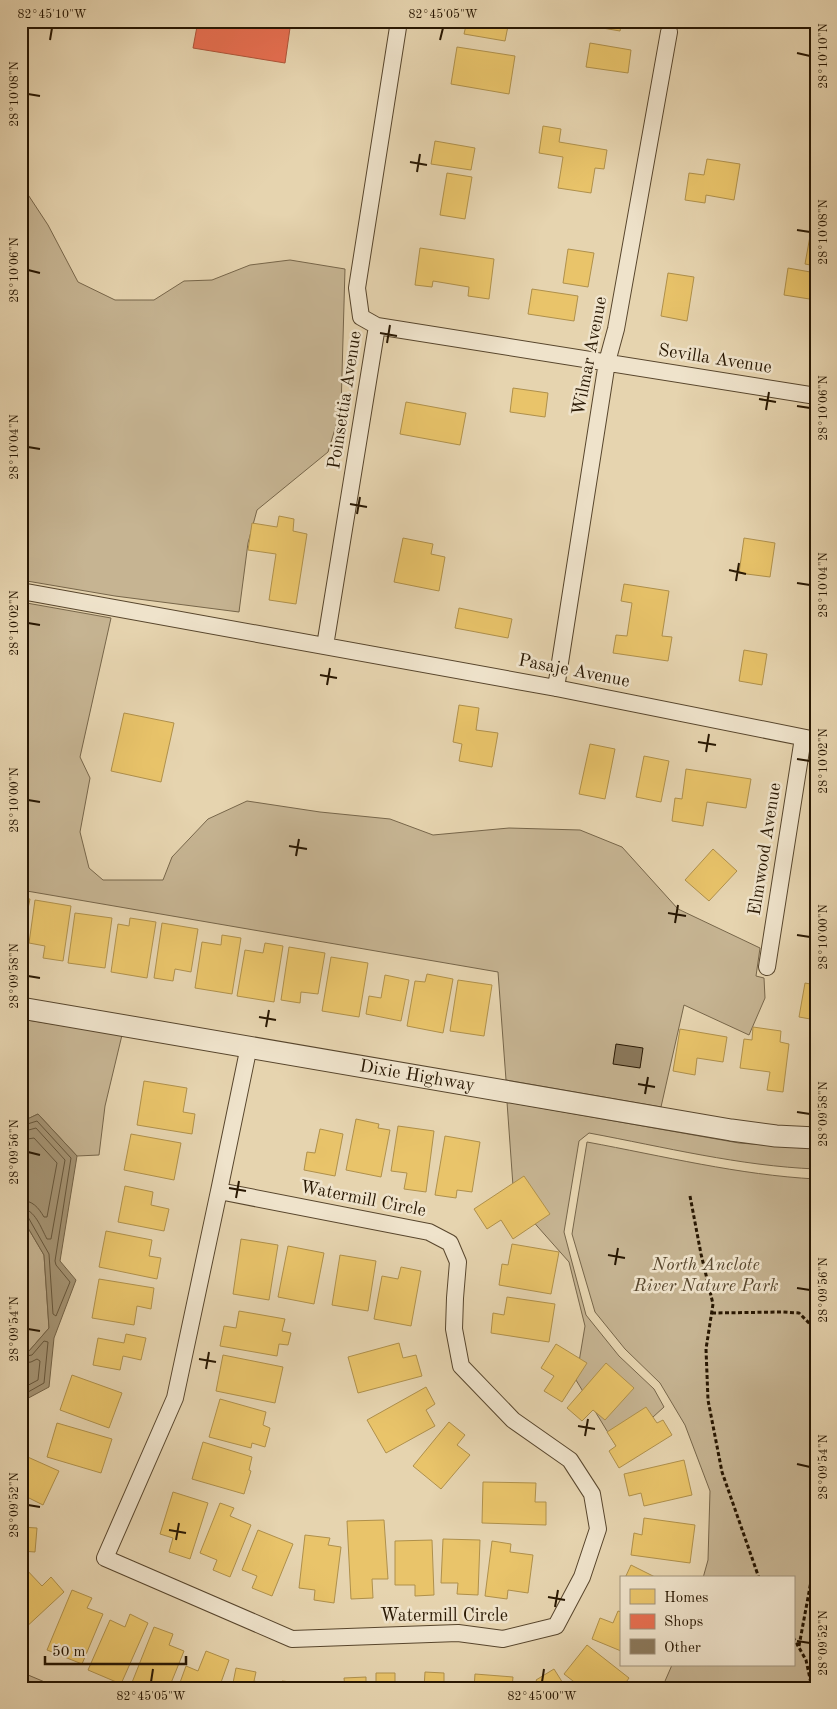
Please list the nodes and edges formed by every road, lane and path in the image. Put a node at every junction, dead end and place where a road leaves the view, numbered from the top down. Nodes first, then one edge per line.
1 (399, 21) edge
2 (669, 32) dead end
3 (377, 326) junction
4 (607, 362) junction
5 (816, 396) edge
6 (21, 591) edge
7 (325, 646) junction
8 (556, 688) junction
9 (810, 739) edge
10 (767, 967) dead end
11 (21, 1008) edge
12 (249, 1046) junction
13 (816, 1138) edge
14 (219, 1191) junction
15 (690, 1196) dead end
16 (712, 1313) junction
17 (816, 1330) edge
18 (816, 1564) edge
19 (758, 1576) edge
20 (794, 1639) edge
21 (799, 1646) junction
22 (812, 1688) edge

1 - 3 street, Poinsettia Avenue
2 - 4 street, Wilmar Avenue
3 - 4 street
3 - 7 street, Poinsettia Avenue
4 - 5 street, Sevilla Avenue
4 - 8 street, Wilmar Avenue
6 - 7 street, Pasaje Avenue
7 - 8 street, Pasaje Avenue
8 - 9 street, Pasaje Avenue
9 - 10 street, Elmwood Avenue
11 - 12 street, Dixie Highway
12 - 13 street, Dixie Highway
12 - 14 street, Watermill Circle
14 - 14 street, Watermill Circle
15 - 16 path
16 - 17 path
16 - 19 path
18 - 21 path
20 - 21 path
21 - 22 path

